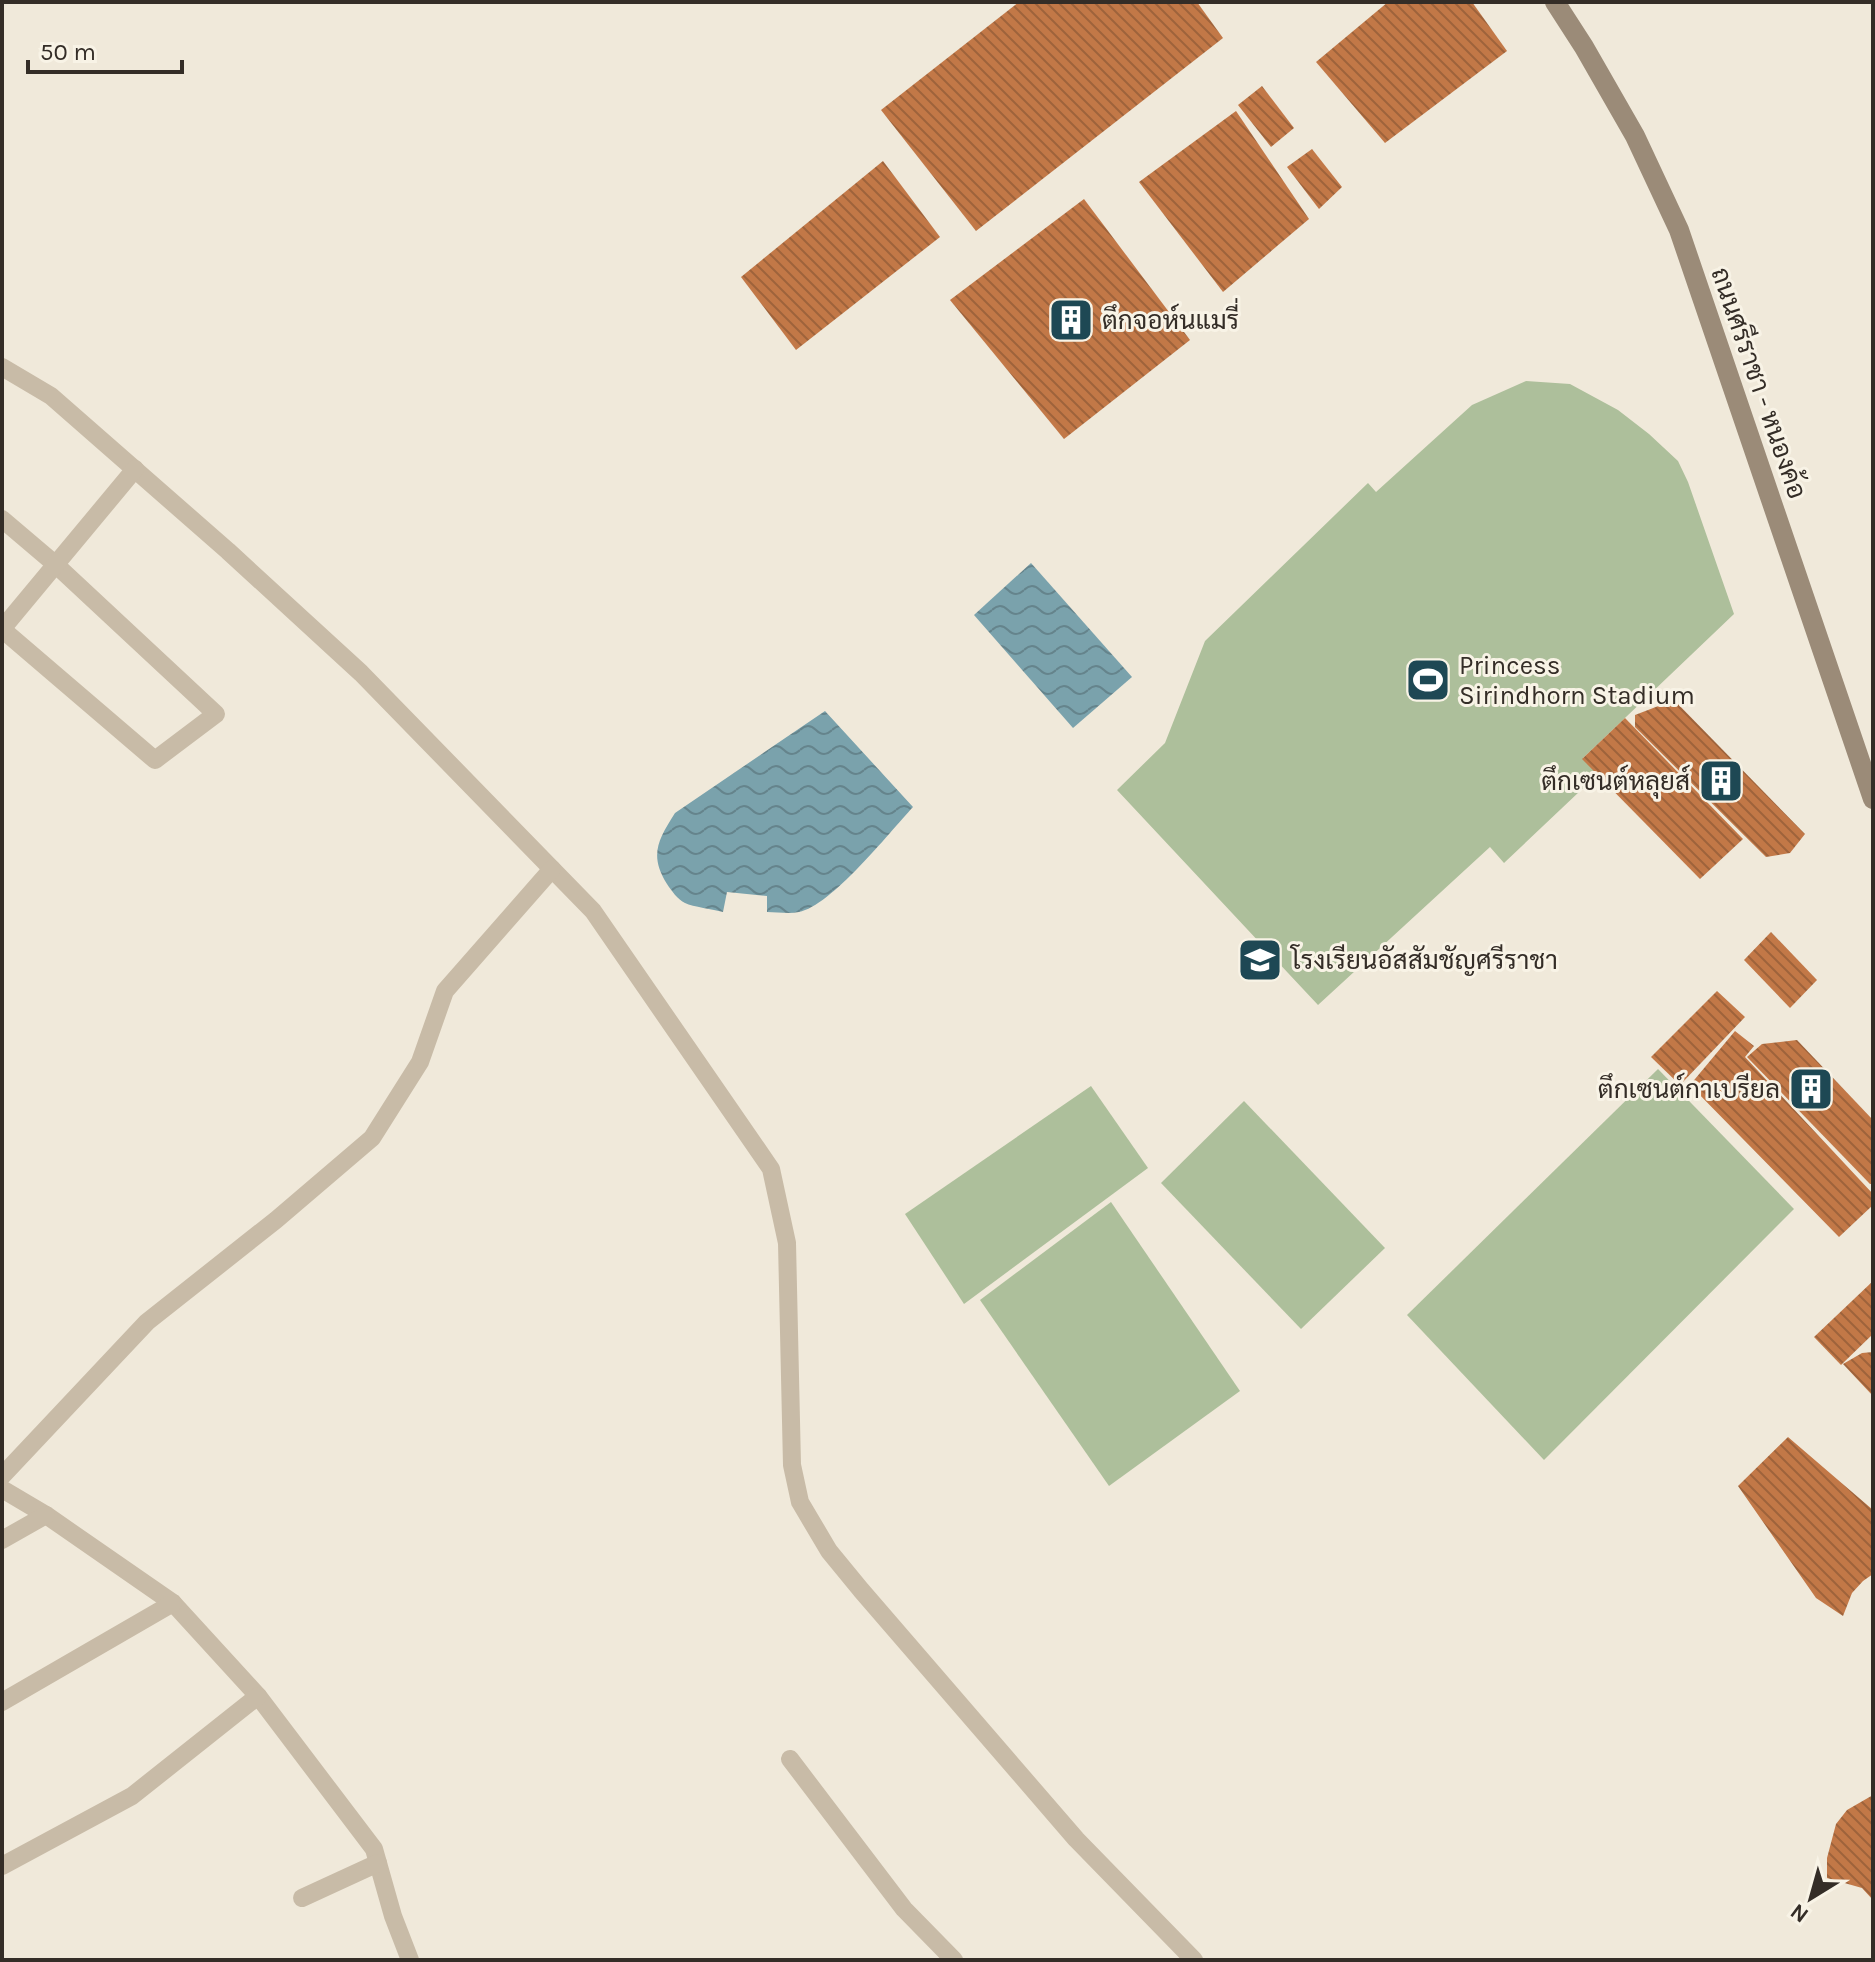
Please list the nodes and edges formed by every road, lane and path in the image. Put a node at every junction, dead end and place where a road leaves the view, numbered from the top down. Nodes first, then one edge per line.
1 (1555, 2) edge
2 (2, 367) edge
3 (135, 469) junction
4 (2, 519) edge
5 (55, 564) junction
6 (2, 629) edge
7 (1873, 799) edge
8 (552, 869) junction
9 (2, 1476) edge
10 (2, 1489) edge
11 (46, 1515) junction
12 (2, 1540) edge
13 (173, 1603) junction
14 (258, 1696) junction
15 (2, 1702) edge
16 (790, 1759) dead end
17 (378, 1863) junction
18 (2, 1866) edge
19 (302, 1898) dead end
20 (410, 1960) edge
21 (954, 1960) edge
22 (1194, 1960) edge

1 - 7 main road, ถนนศรีราชา - หนองค้อ
2 - 3 street
3 - 5 street
3 - 8 street
4 - 5 street
5 - 6 street
5 - 6 street
8 - 9 street
8 - 22 street
10 - 11 street
11 - 12 street
11 - 13 street
13 - 14 street
13 - 15 street
14 - 17 street
14 - 18 street
16 - 21 street
17 - 19 street
17 - 20 street

